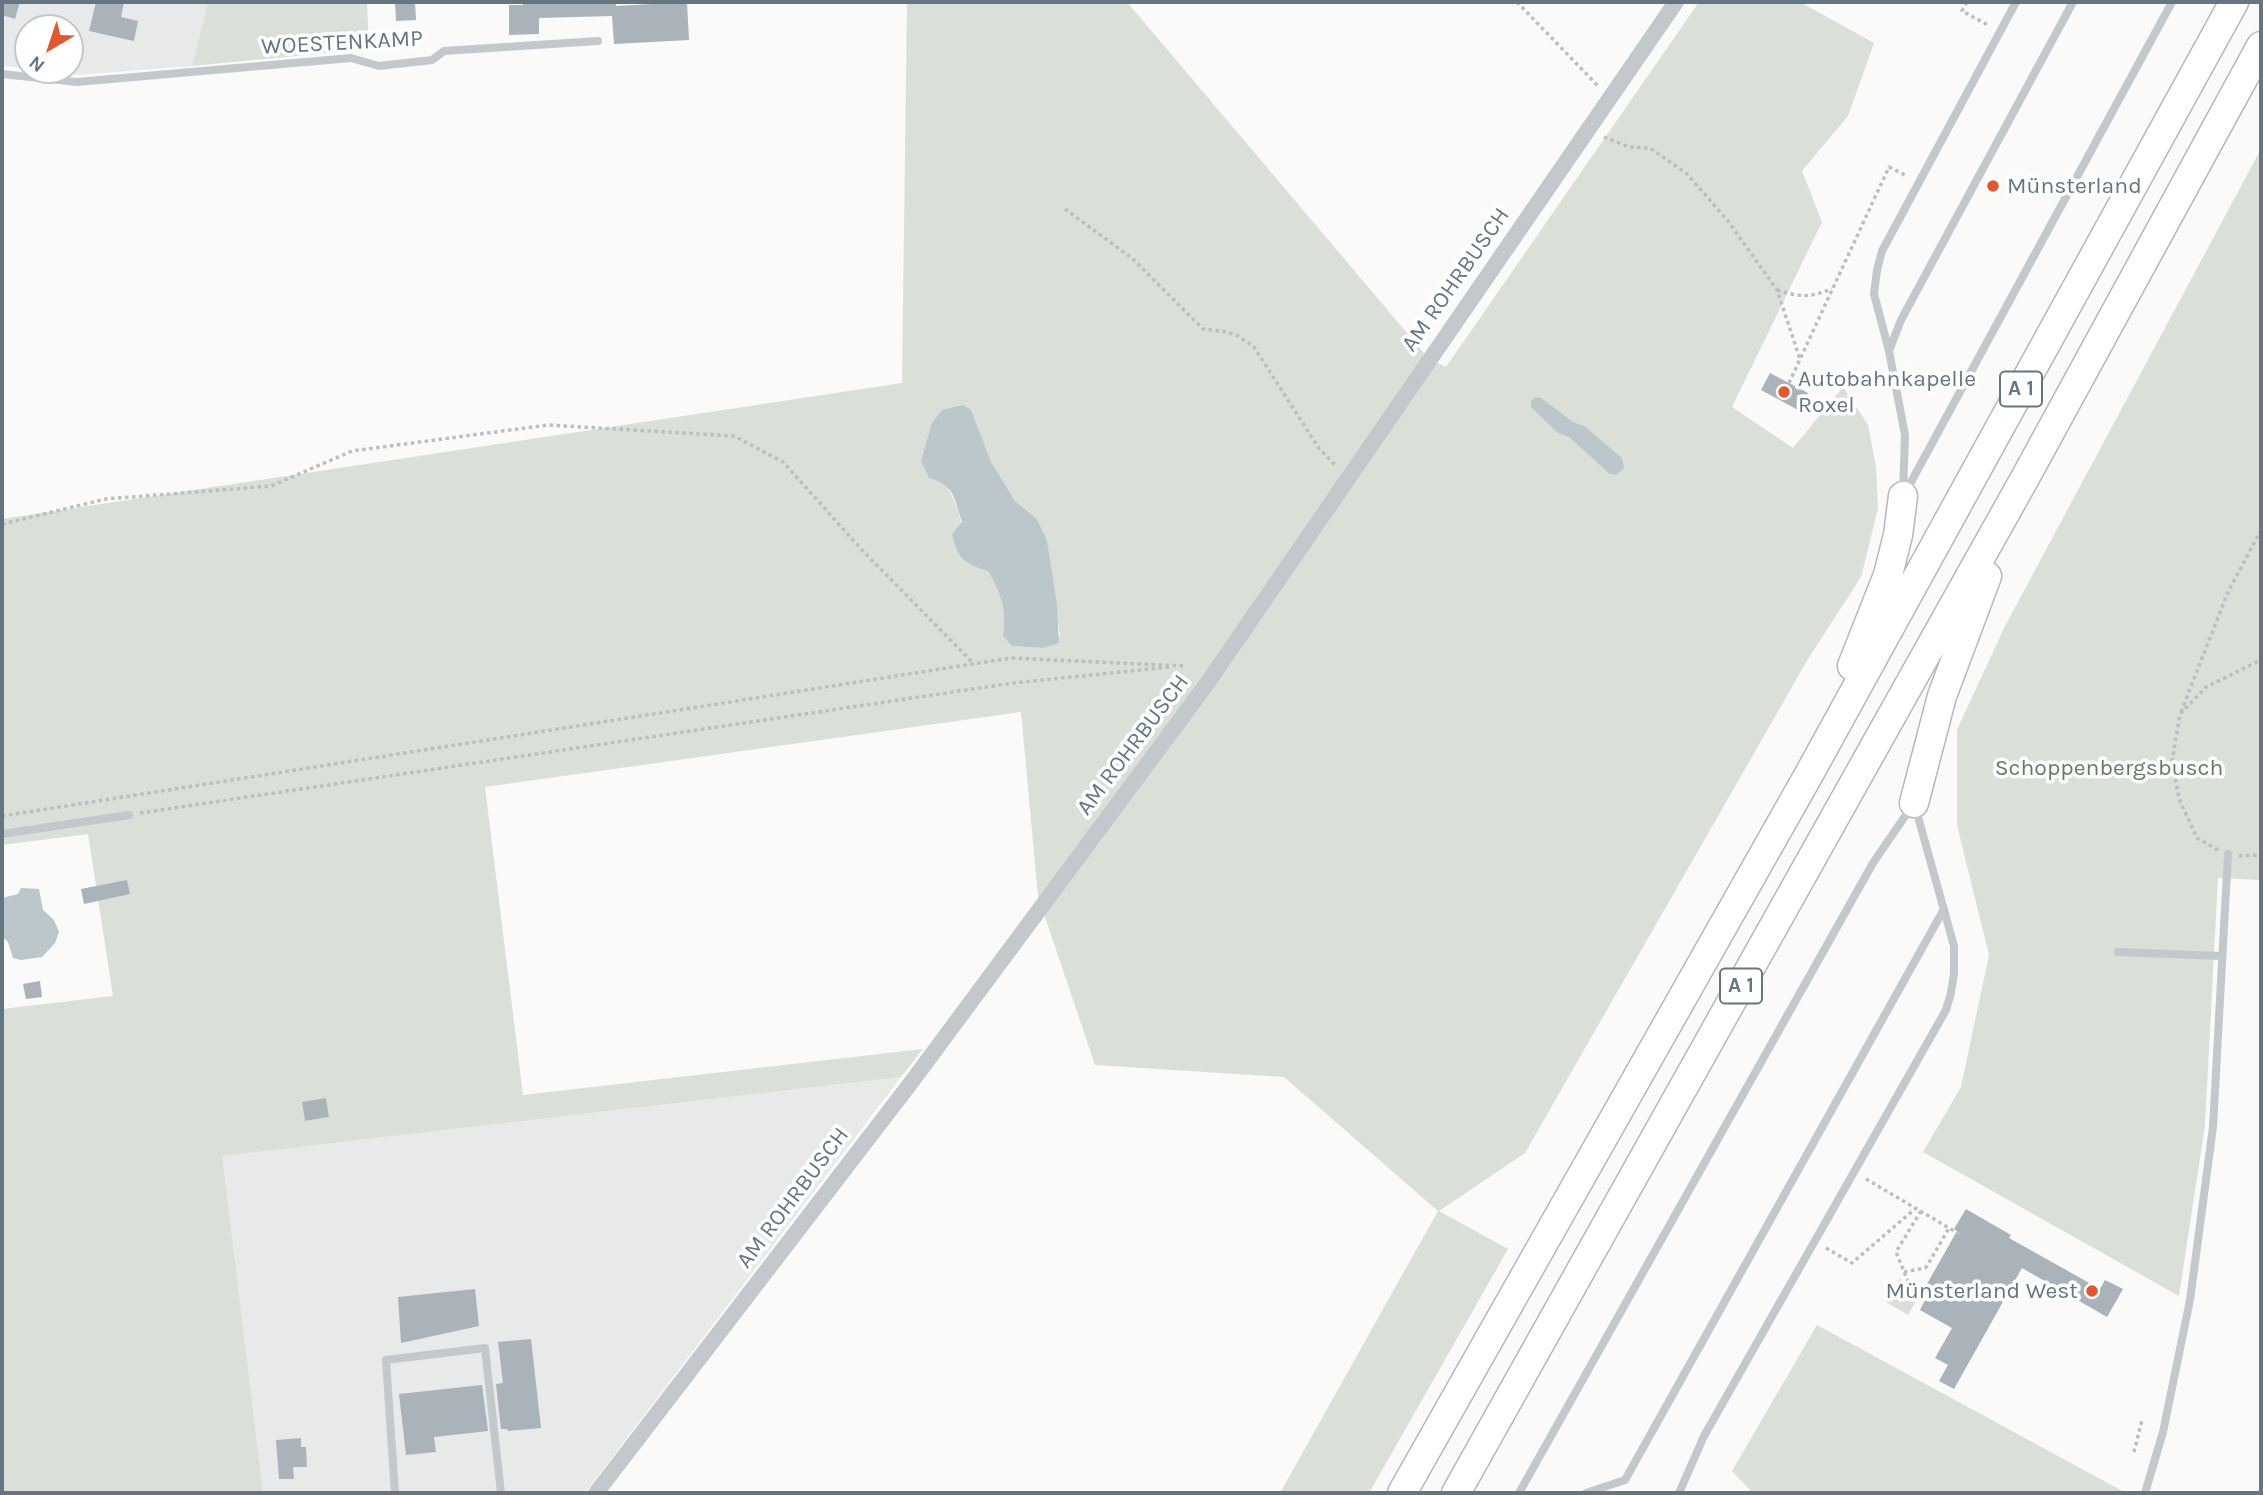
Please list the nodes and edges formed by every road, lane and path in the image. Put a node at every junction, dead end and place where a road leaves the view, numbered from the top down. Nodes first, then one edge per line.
1 (1517, 2) edge
2 (1676, 2) edge
3 (1967, 2) edge
4 (2016, 2) edge
5 (2073, 2) edge
6 (2172, 2) edge
7 (2234, 2) edge
8 (2000, 32) junction
9 (598, 41) dead end
10 (2261, 46) edge
11 (2, 74) edge
12 (1609, 98) junction
13 (1587, 129) junction
14 (1918, 182) junction
15 (1065, 209) dead end
16 (1833, 288) junction
17 (1777, 290) junction
18 (1889, 351) junction
19 (1800, 359) junction
20 (1789, 383) dead end
21 (1348, 478) junction
22 (2025, 478) junction
23 (1903, 496) junction
24 (2, 524) edge
25 (2261, 530) edge
26 (2261, 660) edge
27 (974, 664) junction
28 (1183, 666) junction
29 (1206, 685) junction
30 (2180, 714) junction
31 (1808, 776) junction
32 (1914, 803) junction
33 (129, 815) joint
34 (2, 816) edge
35 (2, 834) edge
36 (2228, 854) dead end
37 (2261, 855) edge
38 (1944, 909) junction
39 (2118, 952) dead end
40 (2222, 956) junction
41 (1855, 1172) junction
42 (1916, 1208) junction
43 (1921, 1211) junction
44 (1949, 1228) junction
45 (1961, 1235) dead end
46 (1815, 1242) junction
47 (1904, 1272) junction
48 (1925, 1289) dead end
49 (2142, 1420) dead end
50 (2134, 1452) dead end
51 (395, 1493) edge
52 (501, 1493) edge
53 (596, 1493) edge
54 (1402, 1493) edge
55 (1456, 1493) edge
56 (1520, 1493) edge
57 (1586, 1493) edge
58 (1680, 1493) edge
59 (2145, 1493) edge

1 - 12 path
2 - 12 street, AM ROHRBUSCH
3 - 8 path
4 - 8 lane
5 - 18 lane
6 - 23 lane
7 - 31 highway, A 1
8 - 14 lane
9 - 11 lane, WOESTENKAMP
10 - 22 highway, A 1
12 - 13 street, AM ROHRBUSCH
13 - 17 path
13 - 21 street, AM ROHRBUSCH
14 - 16 path
14 - 18 lane
15 - 21 path
16 - 17 path
16 - 19 path
17 - 19 path
18 - 23 lane
19 - 20 path
21 - 29 street, AM ROHRBUSCH
22 - 32 highway
22 - 55 highway, A 1
23 - 31 highway
24 - 27 path
25 - 30 path
26 - 30 path
27 - 28 path
27 - 34 path
28 - 29 path
28 - 33 path
29 - 53 street, AM ROHRBUSCH
30 - 37 path
31 - 54 highway, A 1
32 - 38 lane
32 - 56 lane
33 - 35 lane
36 - 40 lane
38 - 41 lane
38 - 57 lane
39 - 40 lane
40 - 59 lane
41 - 42 path
41 - 46 lane
42 - 43 path
42 - 46 path
43 - 44 path
43 - 47 path
44 - 45 path
44 - 47 path
46 - 58 lane
47 - 48 path
49 - 50 path
51 - 52 lane

